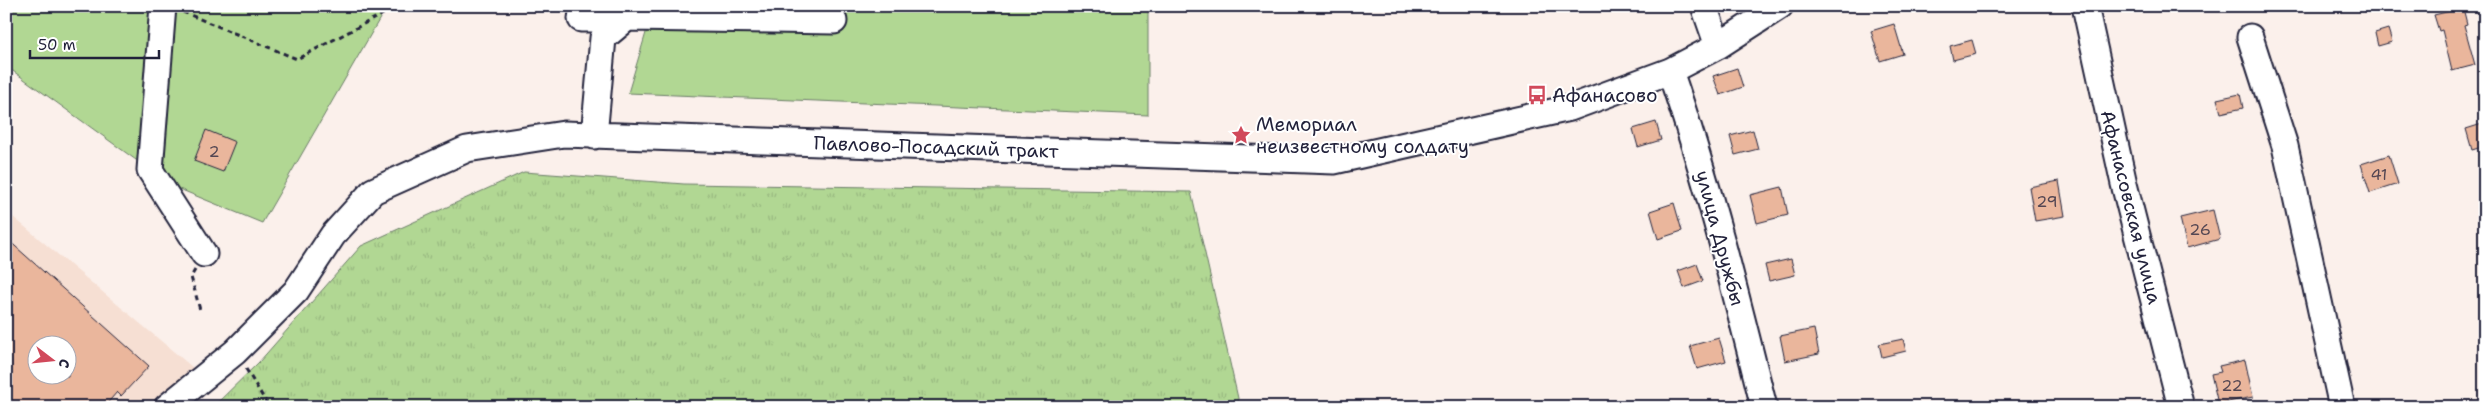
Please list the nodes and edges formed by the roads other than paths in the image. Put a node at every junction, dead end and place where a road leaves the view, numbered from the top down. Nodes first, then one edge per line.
1 (583, 6) edge
2 (1704, 6) edge
3 (1780, 6) edge
4 (2085, 6) edge
5 (171, 8) edge
6 (628, 18) junction
7 (834, 21) dead end
8 (2250, 37) dead end
9 (1718, 46) junction
10 (1670, 71) junction
11 (594, 136) junction
12 (204, 254) road end
13 (167, 407) edge
14 (1764, 407) edge
15 (2181, 407) edge
16 (2342, 407) edge

1 - 6 street
2 - 9 street
3 - 9 street, Павлово-Посадский тракт
4 - 15 street, Афанасовская улица
5 - 12 street
6 - 7 street
6 - 11 street
8 - 16 street
9 - 10 street, Павлово-Посадский тракт
10 - 11 street, Павлово-Посадский тракт
10 - 14 street, улица Дружбы
11 - 13 street, Павлово-Посадский тракт

